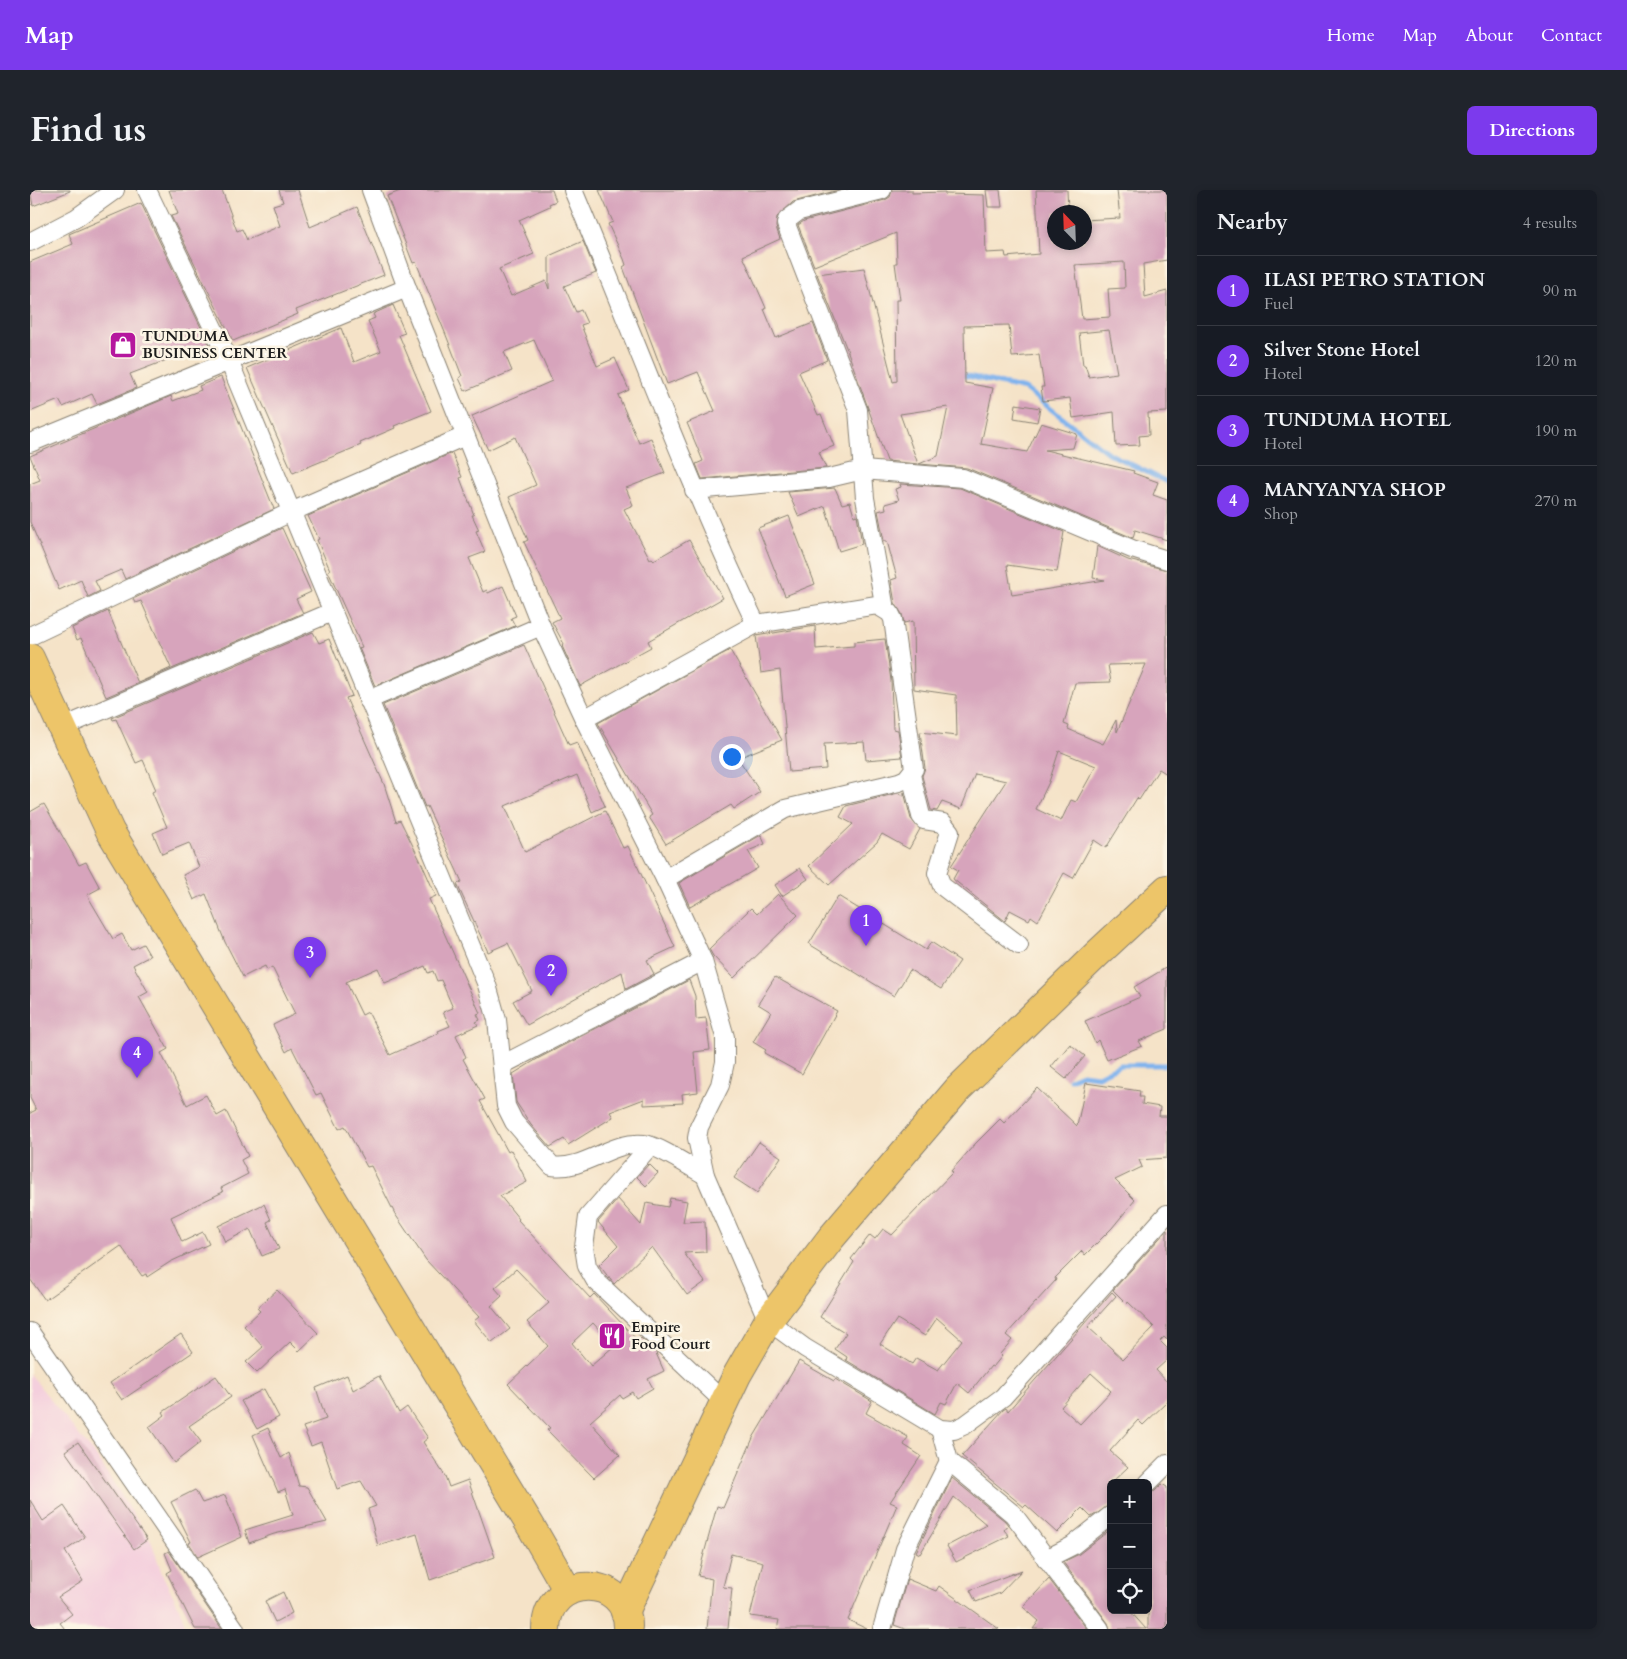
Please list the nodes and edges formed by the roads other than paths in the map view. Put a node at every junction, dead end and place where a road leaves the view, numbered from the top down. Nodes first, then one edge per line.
1 (115, 190) edge
2 (147, 190) edge
3 (371, 190) edge
4 (573, 190) edge
5 (882, 190) edge
6 (31, 240) edge
7 (407, 288) junction
8 (229, 361) junction
9 (465, 436) junction
10 (30, 443) edge
11 (863, 470) junction
12 (694, 490) junction
13 (291, 512) junction
14 (1167, 560) edge
15 (885, 609) junction
16 (332, 612) junction
17 (756, 624) junction
18 (541, 626) junction
19 (30, 636) edge
20 (30, 658) edge
21 (368, 700) junction
22 (584, 720) junction
23 (61, 728) junction
24 (911, 775) junction
25 (665, 879) junction
26 (1167, 889) edge
27 (1019, 945) dead end
28 (703, 960) junction
29 (502, 1065) junction
30 (650, 1146) junction
31 (705, 1175) junction
32 (1167, 1214) edge
33 (768, 1321) junction
34 (30, 1332) edge
35 (724, 1402) junction
36 (940, 1429) junction
37 (949, 1461) junction
38 (1167, 1464) edge
39 (1152, 1480) edge
40 (1107, 1518) edge
41 (1046, 1559) junction
42 (568, 1591) junction
43 (626, 1620) edge
44 (235, 1629) edge
45 (546, 1629) edge
46 (882, 1629) edge
47 (1100, 1629) edge

1 - 6 street
2 - 8 street
3 - 7 street
4 - 12 street
5 - 11 street
7 - 8 street
7 - 9 street
8 - 10 street
8 - 13 street
9 - 13 street
9 - 18 street
11 - 12 street
11 - 14 street
11 - 15 street
12 - 17 street
13 - 16 street
13 - 19 street
15 - 17 street
15 - 24 street
16 - 21 street
16 - 23 street
17 - 22 street
18 - 21 street
18 - 22 street
20 - 23 highway
21 - 29 street
22 - 25 street
23 - 42 highway
24 - 25 street
24 - 27 street
25 - 28 street
26 - 33 highway
28 - 29 street
28 - 31 street
29 - 30 street
30 - 31 street
30 - 35 street
31 - 33 street
32 - 36 street
33 - 35 highway
33 - 36 street
34 - 44 street
35 - 43 highway
36 - 37 street
37 - 41 street
37 - 46 street
38 - 39 street
40 - 41 street
41 - 47 street
42 - 43 highway
42 - 45 highway

